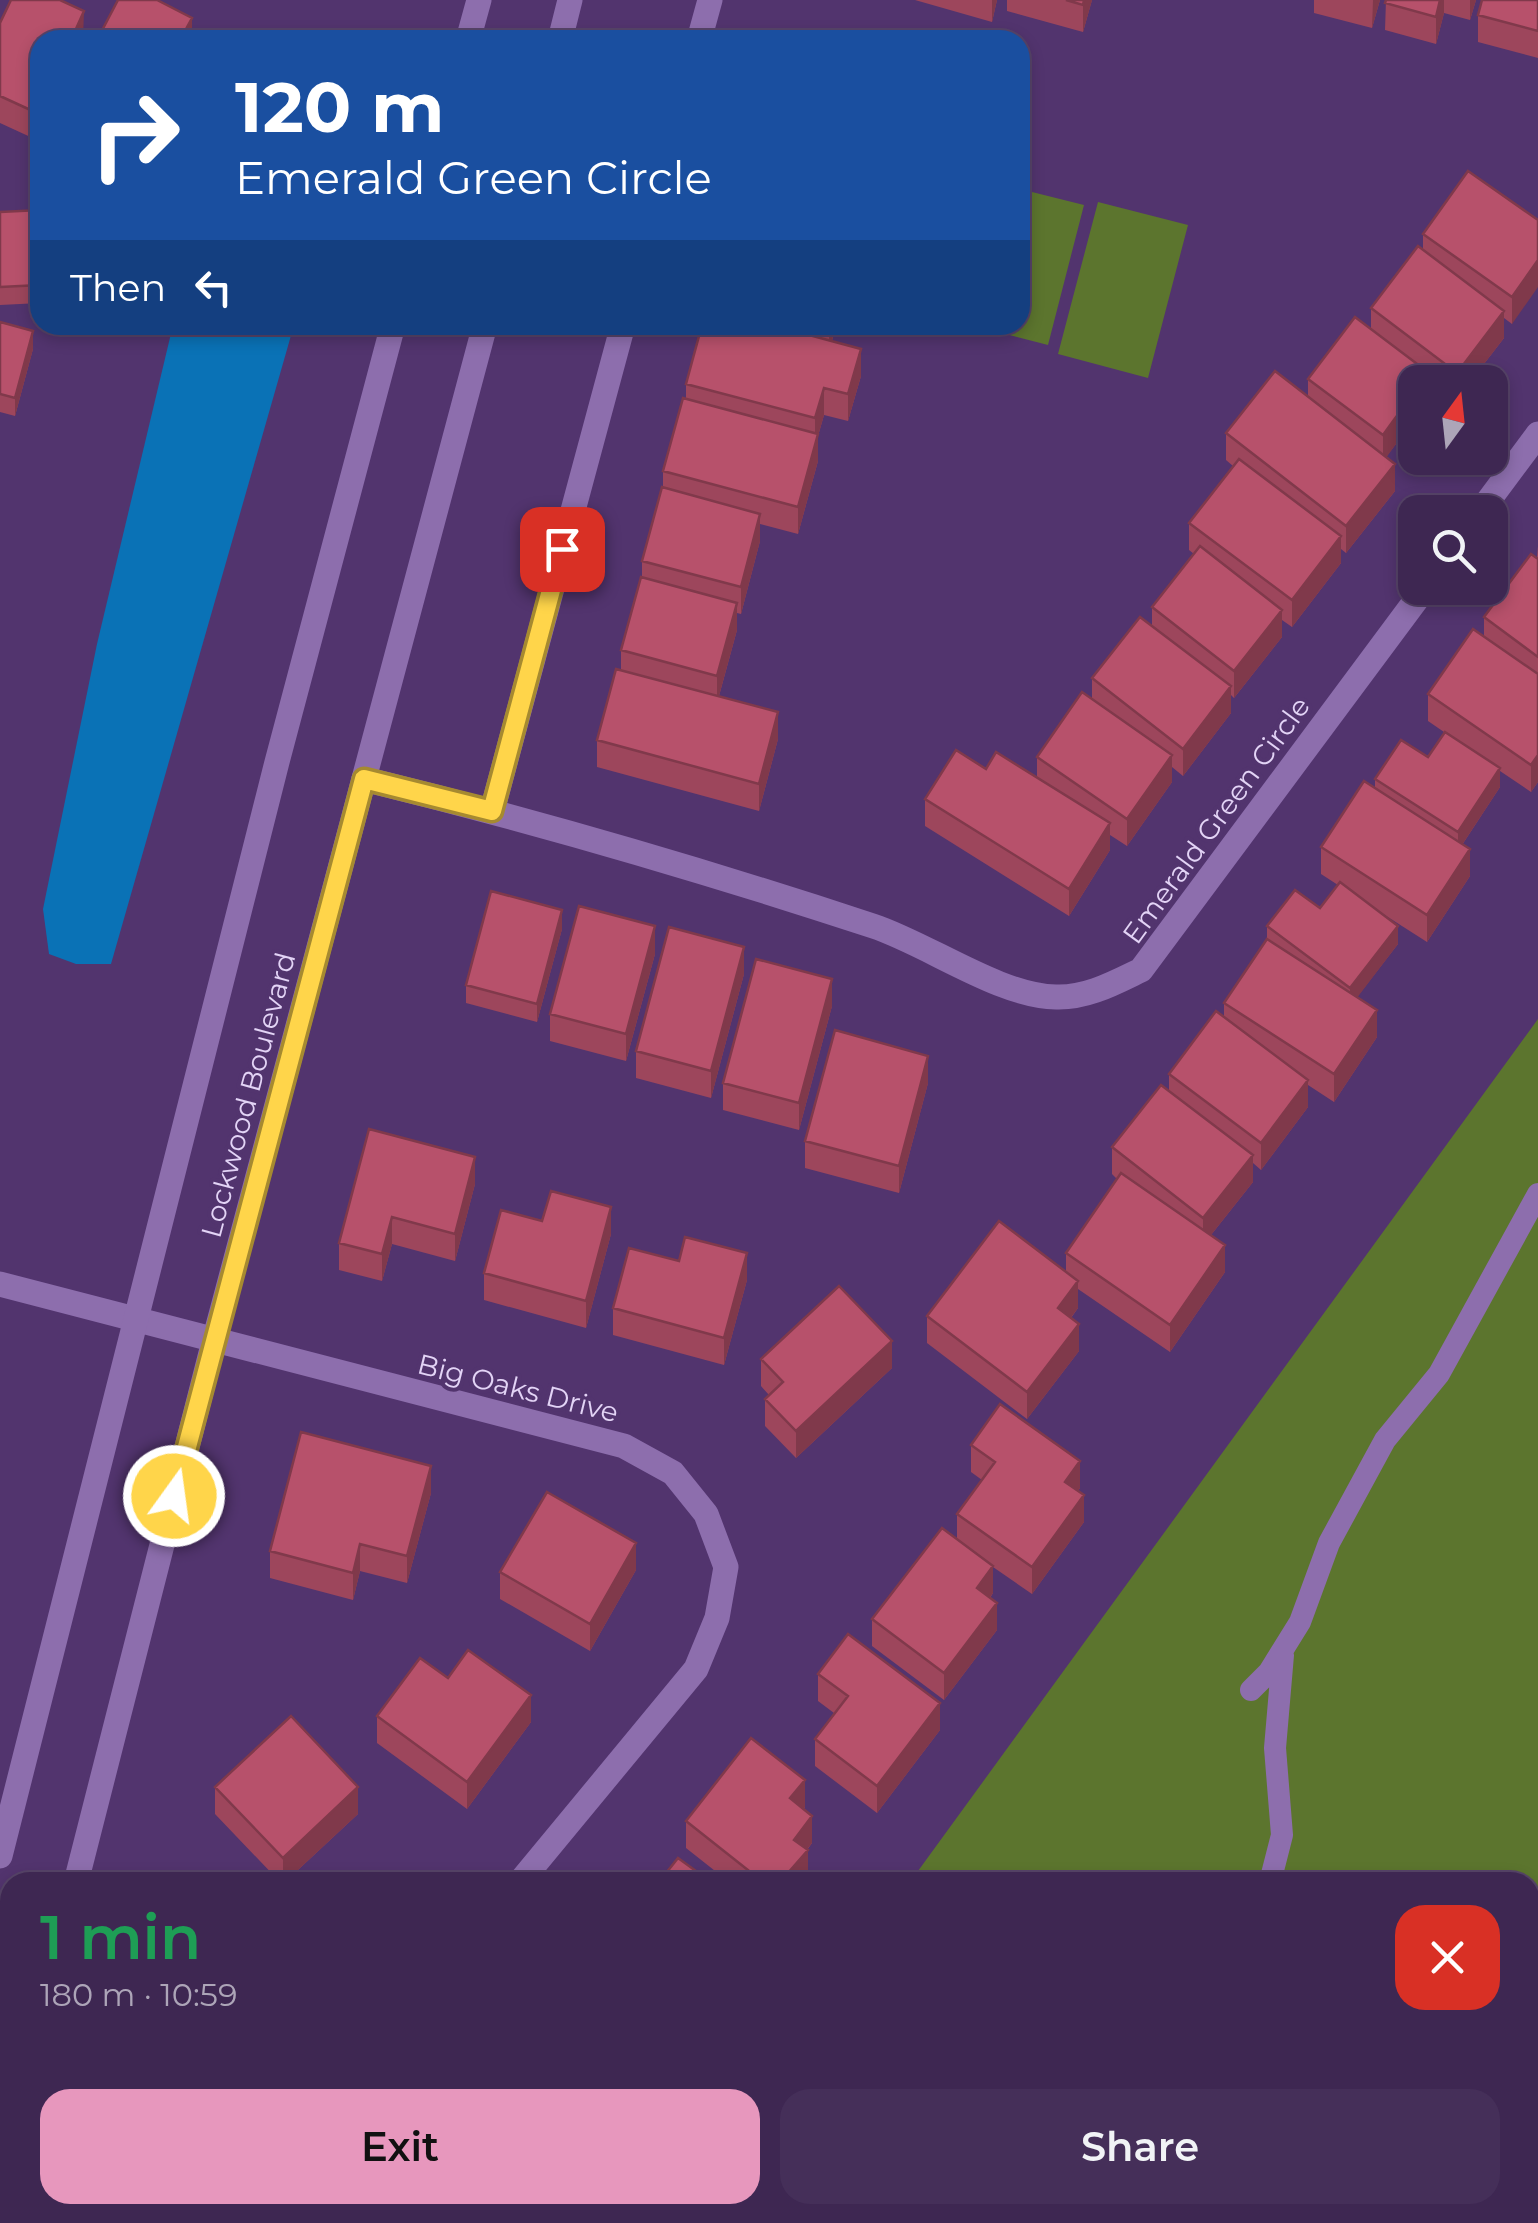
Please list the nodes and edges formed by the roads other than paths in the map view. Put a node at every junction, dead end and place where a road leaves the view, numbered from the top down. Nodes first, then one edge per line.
1 (479, 0) edge
2 (570, 0) edge
3 (710, 0) edge
4 (471, 30) edge
5 (562, 30) edge
6 (702, 30) edge
7 (390, 335) edge
8 (481, 335) edge
9 (619, 335) edge
10 (1538, 434) edge
11 (1493, 495) edge
12 (1412, 605) edge
13 (364, 779) junction
14 (492, 811) junction
15 (1538, 1194) edge
16 (0, 1284) edge
17 (137, 1321) junction
18 (214, 1341) junction
19 (1284, 1647) junction
20 (1251, 1690) dead end
21 (0, 1856) edge
22 (79, 1872) edge
23 (528, 1872) edge
24 (1273, 1872) edge

1 - 4 main road
2 - 5 main road
3 - 6 main road
7 - 17 main road, Lockwood Boulevard
8 - 13 main road, Lockwood Boulevard
9 - 14 main road
10 - 11 main road
12 - 14 main road, Emerald Green Circle
13 - 14 main road, Emerald Green Circle
13 - 18 main road, Lockwood Boulevard
15 - 19 lane
16 - 17 main road, Big Oaks Drive
17 - 18 main road, Big Oaks Drive
17 - 21 main road, Lockwood Boulevard
18 - 22 main road, Lockwood Boulevard
18 - 23 main road, Big Oaks Drive
19 - 20 lane
19 - 24 lane

